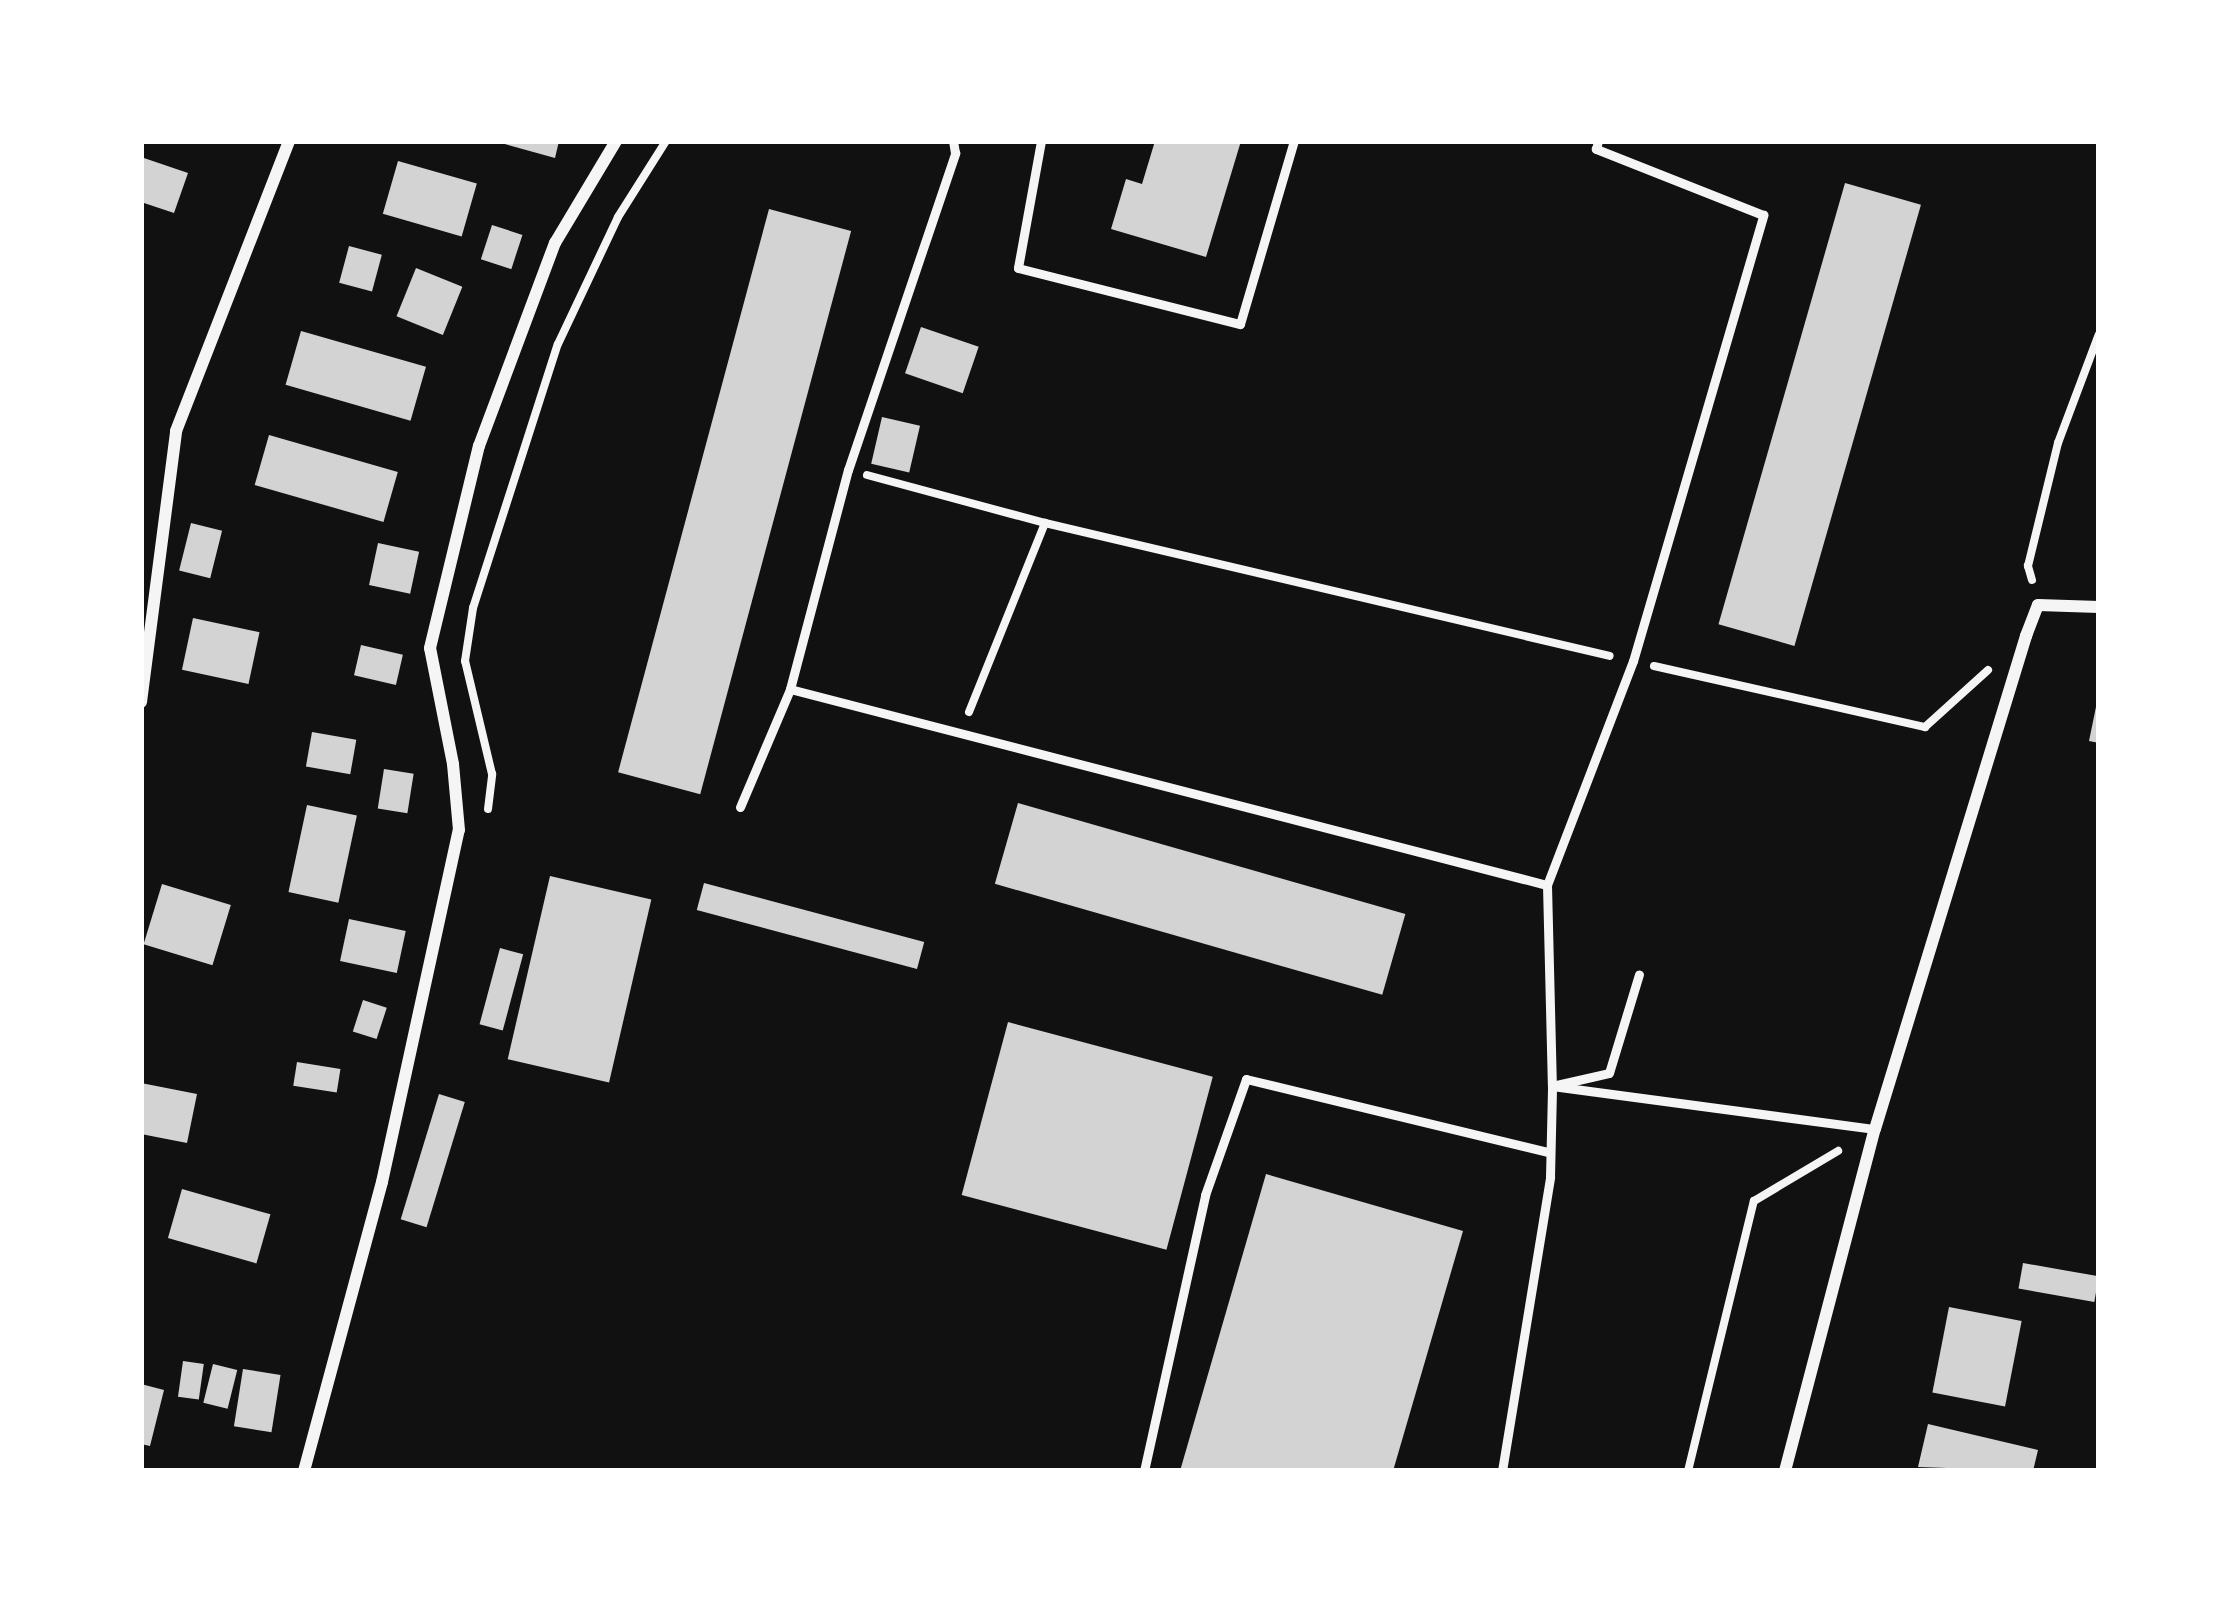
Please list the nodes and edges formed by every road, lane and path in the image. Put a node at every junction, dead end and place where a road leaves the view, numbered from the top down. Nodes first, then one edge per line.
1 (289, 141) edge
2 (616, 141) edge
3 (953, 141) edge
4 (1041, 141) edge
5 (1294, 141) edge
6 (1597, 145) edge
7 (2099, 334) edge
8 (848, 470) junction
9 (1045, 523) junction
10 (2038, 605) junction
11 (2099, 608) edge
12 (2026, 636) junction
13 (1633, 661) junction
14 (790, 689) junction
15 (141, 702) edge
16 (960, 736) junction
17 (740, 807) dead end
18 (1547, 885) junction
19 (1639, 974) dead end
20 (1552, 1085) junction
21 (1875, 1130) junction
22 (1546, 1152) junction
23 (304, 1471) edge
24 (1144, 1471) edge
25 (1502, 1471) edge
26 (1688, 1471) edge
27 (1785, 1471) edge

1 - 15 street
2 - 23 street
3 - 8 lane
4 - 5 lane
6 - 13 lane
7 - 10 path
8 - 9 path
8 - 14 lane
9 - 13 path
9 - 16 path
10 - 11 street
10 - 12 street
12 - 13 path
12 - 21 street
13 - 18 lane
14 - 16 lane
14 - 17 lane
16 - 18 lane
18 - 20 lane
19 - 20 lane
20 - 21 lane
20 - 22 lane
21 - 26 path
21 - 27 street
22 - 24 lane
22 - 25 lane

